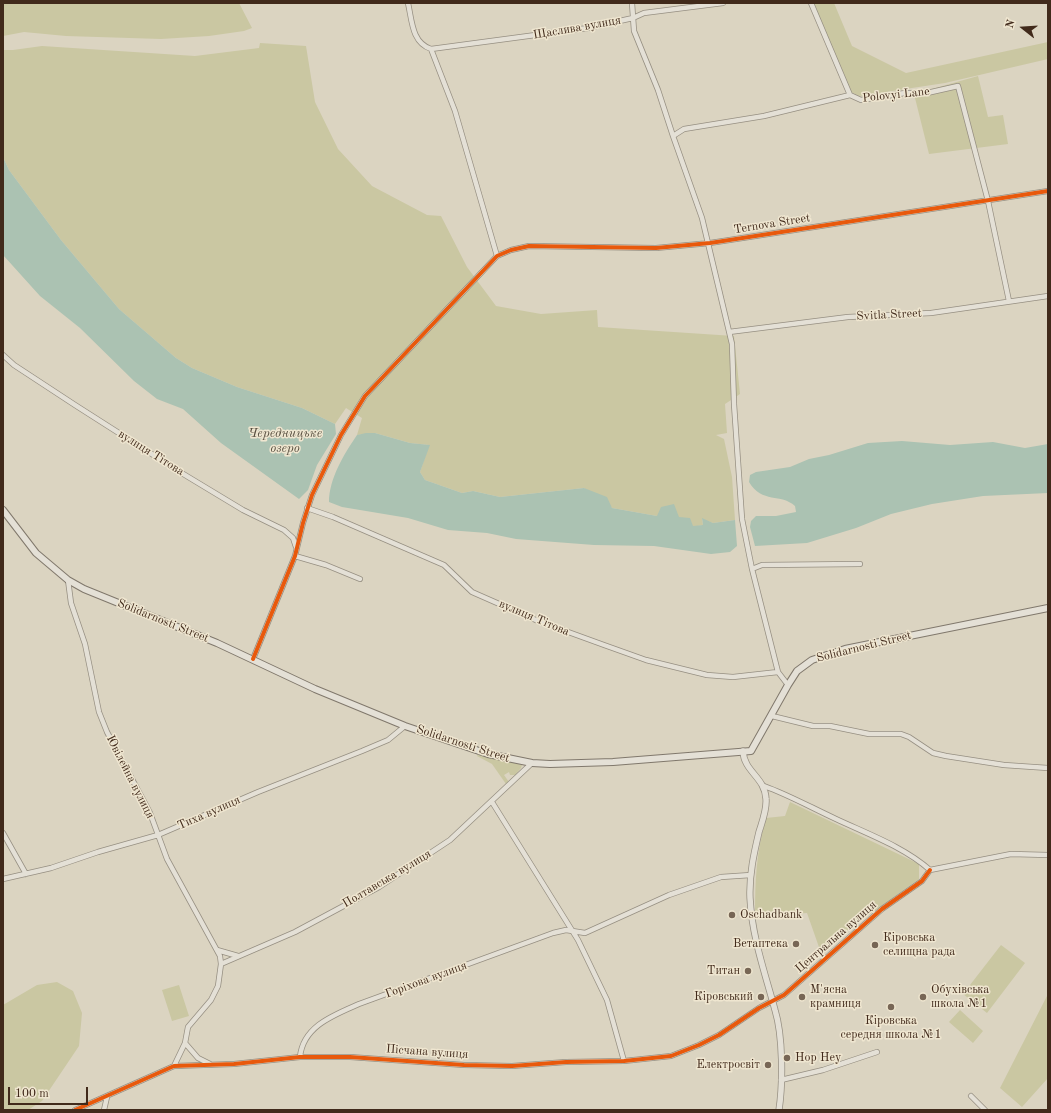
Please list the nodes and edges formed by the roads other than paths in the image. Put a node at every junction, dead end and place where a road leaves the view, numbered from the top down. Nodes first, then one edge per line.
1 (408, 3) edge
2 (632, 3) edge
3 (723, 3) edge
4 (811, 3) edge
5 (633, 18) junction
6 (431, 50) junction
7 (850, 95) junction
8 (672, 136) junction
9 (1048, 191) edge
10 (988, 201) junction
11 (710, 243) junction
12 (497, 256) junction
13 (1048, 296) edge
14 (1009, 302) junction
15 (729, 332) junction
16 (3, 355) edge
17 (307, 508) junction
18 (3, 510) edge
19 (296, 549) junction
20 (295, 556) junction
21 (860, 564) dead end
22 (752, 569) junction
23 (360, 579) dead end
24 (68, 580) junction
25 (1048, 608) edge
26 (253, 659) junction
27 (778, 672) junction
28 (788, 685) junction
29 (772, 716) junction
30 (406, 726) junction
31 (743, 752) junction
32 (532, 763) junction
33 (1048, 768) edge
34 (764, 786) junction
35 (492, 802) junction
36 (3, 833) edge
37 (158, 835) junction
38 (1048, 855) edge
39 (930, 870) junction
40 (26, 874) junction
41 (751, 874) junction
42 (3, 879) edge
43 (573, 932) junction
44 (217, 950) junction
45 (240, 956) junction
46 (221, 964) junction
47 (772, 1001) junction
48 (185, 1043) junction
49 (878, 1052) dead end
50 (300, 1057) junction
51 (624, 1061) junction
52 (212, 1064) junction
53 (174, 1066) junction
54 (780, 1080) junction
55 (107, 1096) junction
56 (971, 1096) dead end
57 (105, 1109) edge
58 (75, 1110) edge
59 (779, 1110) edge
60 (985, 1110) edge

1 - 6 street, Щаслива вулиця
2 - 5 street
3 - 5 street, Щаслива вулиця
4 - 7 street
5 - 6 street, Щаслива вулиця
5 - 8 street
6 - 12 street
7 - 8 street, Polovyi Lane
7 - 10 street, Polovyi Lane
8 - 11 street
9 - 10 street, Ternova Street
10 - 11 street, Ternova Street
10 - 14 street
11 - 12 street, Ternova Street
11 - 15 street
12 - 17 street
13 - 14 street, Svitla Street
14 - 15 street, Svitla Street
15 - 22 street
16 - 19 street, вулиця Тітова
17 - 19 street
17 - 27 street, вулиця Тітова
18 - 24 main road, Solidarnosti Street
19 - 20 street
20 - 23 street
20 - 26 street
21 - 22 street
22 - 27 street
24 - 26 main road, Solidarnosti Street
24 - 37 street, Ювілейна вулиця
25 - 28 main road, Solidarnosti Street
26 - 30 main road, Solidarnosti Street
27 - 28 street
28 - 29 main road, Solidarnosti Street
29 - 31 main road, Solidarnosti Street
29 - 33 street
30 - 32 main road, Solidarnosti Street
30 - 37 street, Тиха вулиця
31 - 32 main road, Solidarnosti Street
31 - 34 street
32 - 35 street, Полтавська вулиця
34 - 39 street
34 - 41 street
35 - 43 street
35 - 45 street, Полтавська вулиця
36 - 40 street
37 - 40 street, Тиха вулиця
37 - 44 street, Ювілейна вулиця
38 - 39 street
39 - 47 street, Центральна вулиця
40 - 42 street, Тиха вулиця
41 - 43 street, Горіхова вулиця
41 - 47 street
43 - 50 street, Горіхова вулиця
43 - 51 street
44 - 45 street
44 - 46 street, Ювілейна вулиця
45 - 46 street, Полтавська вулиця
46 - 48 street
47 - 51 street, Пісчана вулиця
47 - 54 street
48 - 52 street
48 - 53 street
49 - 54 street
50 - 51 street, Пісчана вулиця
50 - 52 street, Пісчана вулиця
52 - 53 street, Пісчана вулиця
53 - 55 street, Пісчана вулиця
54 - 59 street
55 - 57 street
55 - 58 street, Пісчана вулиця
56 - 60 street

